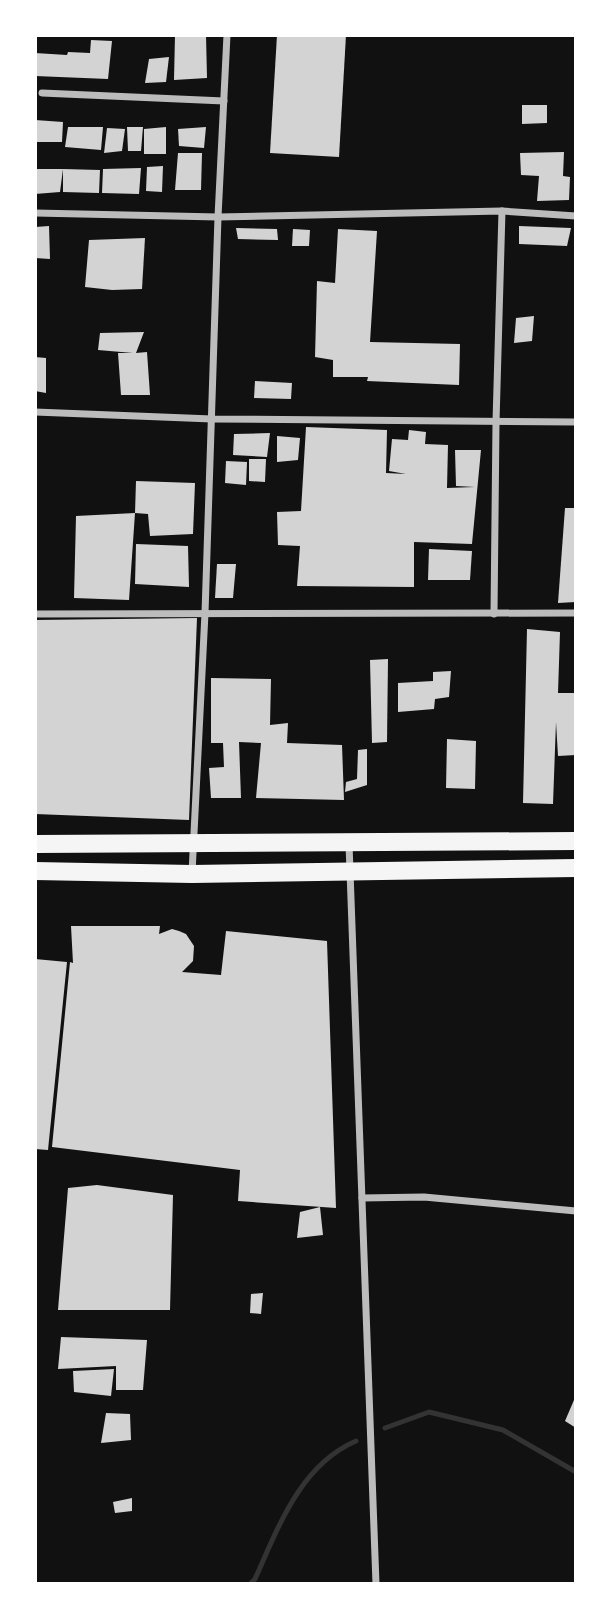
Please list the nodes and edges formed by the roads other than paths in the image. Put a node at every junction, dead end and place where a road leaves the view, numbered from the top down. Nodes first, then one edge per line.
1 (227, 35) edge
2 (42, 93) dead end
3 (224, 101) junction
4 (502, 211) junction
5 (35, 213) edge
6 (576, 216) edge
7 (218, 217) junction
8 (35, 412) edge
9 (212, 419) junction
10 (496, 422) junction
11 (576, 422) edge
12 (205, 613) junction
13 (576, 613) edge
14 (35, 614) edge
15 (494, 614) junction
16 (576, 841) edge
17 (35, 844) edge
18 (193, 844) junction
19 (349, 844) junction
20 (576, 867) edge
21 (35, 871) edge
22 (349, 872) junction
23 (192, 874) junction
24 (362, 1198) junction
25 (576, 1211) edge
26 (376, 1584) edge

1 - 3 street
2 - 3 street
3 - 7 street
4 - 6 street
4 - 7 street
4 - 10 street
5 - 7 street
7 - 9 street
8 - 9 street
9 - 10 street
9 - 12 street
10 - 11 street
10 - 15 street
12 - 14 street
12 - 15 street
12 - 18 street
13 - 15 street
16 - 19 main road
17 - 18 main road
18 - 19 main road
18 - 23 street
19 - 22 street
20 - 22 main road
21 - 23 main road
22 - 23 main road
22 - 24 street
24 - 25 street
24 - 26 street

